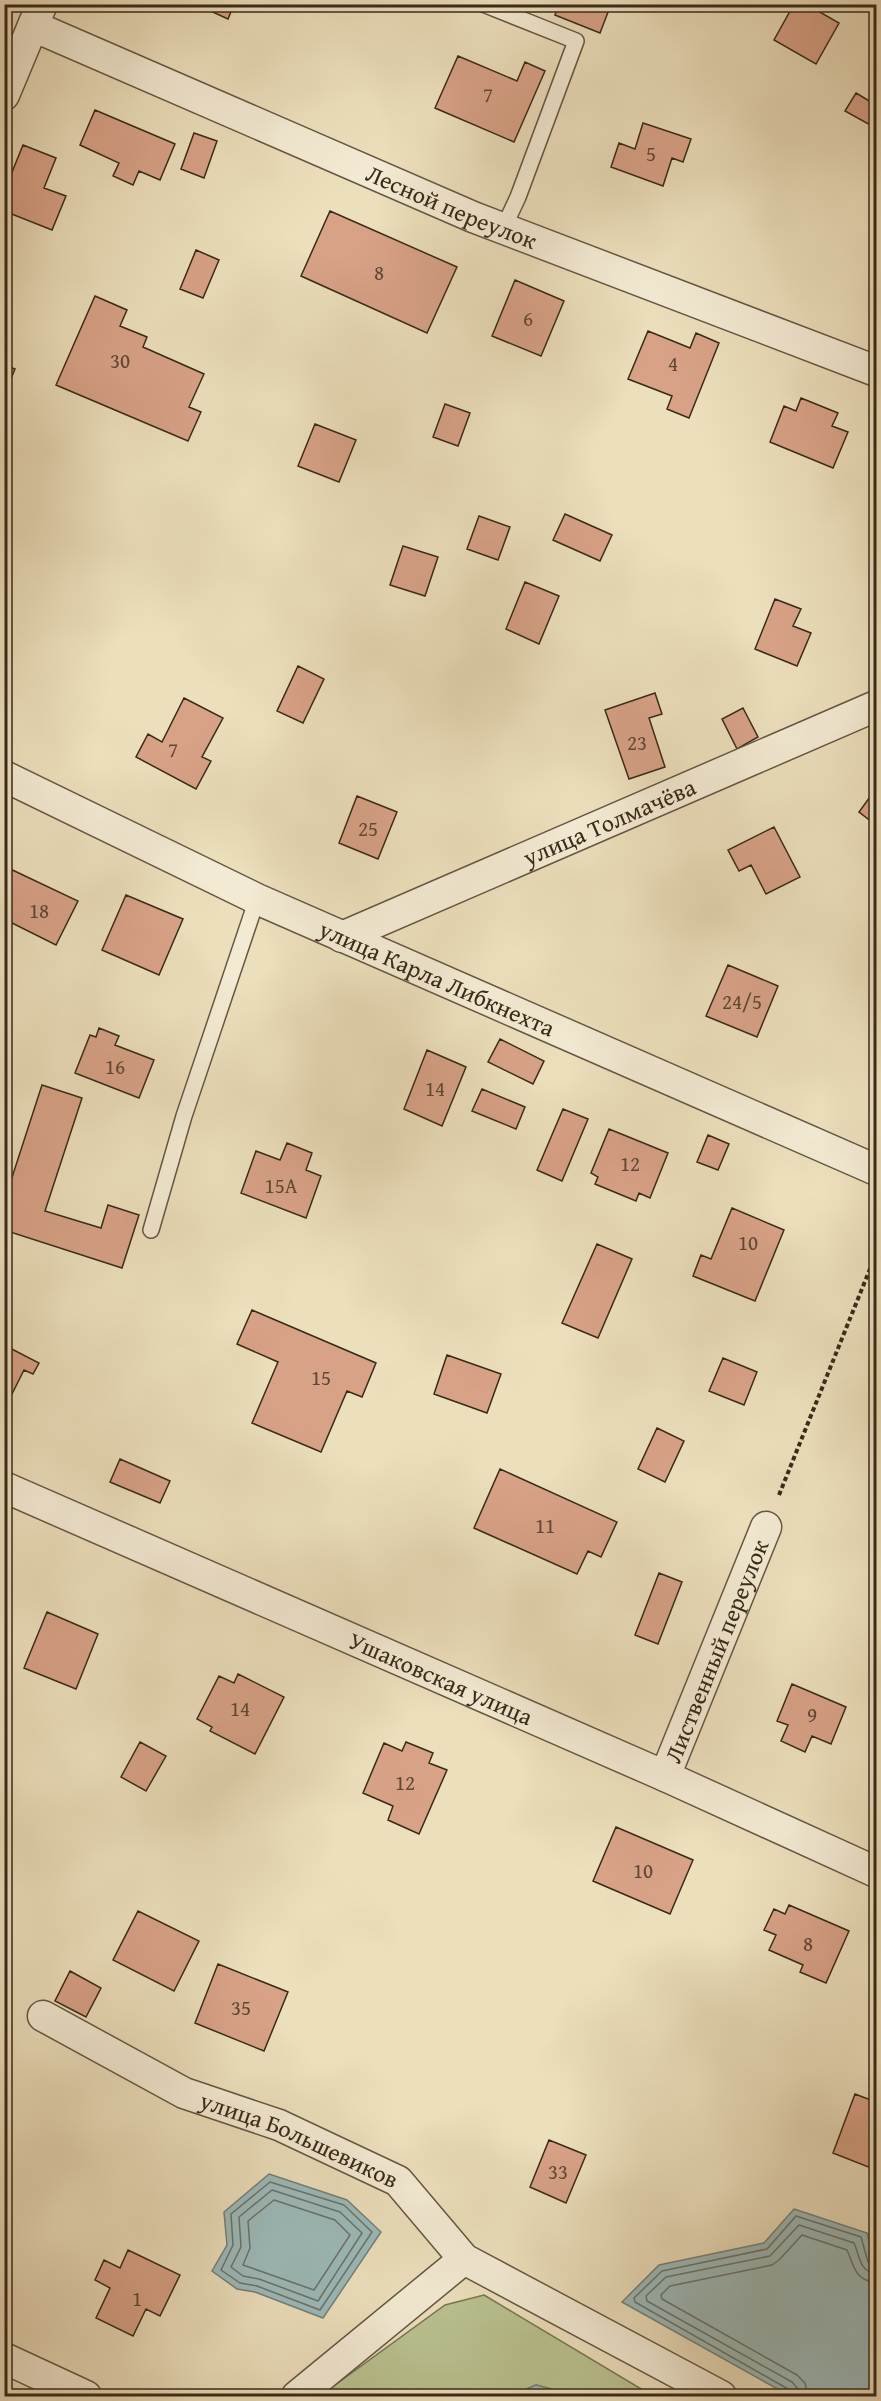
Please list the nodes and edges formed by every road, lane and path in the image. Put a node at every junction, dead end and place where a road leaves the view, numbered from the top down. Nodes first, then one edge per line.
1 (483, 4) edge
2 (38, 15) edge
3 (4, 95) edge
4 (503, 229) junction
5 (876, 371) edge
6 (876, 706) edge
7 (4, 776) edge
8 (257, 899) junction
9 (342, 937) junction
10 (876, 1170) edge
11 (151, 1230) dead end
12 (876, 1254) edge
13 (4, 1487) edge
14 (766, 1527) joint
15 (665, 1776) junction
16 (876, 1872) edge
17 (43, 2016) dead end
18 (464, 2259) junction
19 (4, 2358) edge
20 (86, 2397) edge
21 (297, 2397) edge
22 (722, 2397) edge

1 - 4 lane
2 - 3 street
2 - 4 street, Лесной переулок
4 - 5 street, Лесной переулок
6 - 9 street, улица Толмачёва
7 - 8 street, улица Карла Либкнехта
8 - 9 street, улица Карла Либкнехта
8 - 11 lane
9 - 10 street, улица Карла Либкнехта
12 - 14 path
13 - 15 street, Ушаковская улица
14 - 15 street, Лиственный переулок
15 - 16 street, Ушаковская улица
17 - 18 street, улица Большевиков
18 - 21 street
18 - 22 street, улица Большевиков
19 - 20 street

